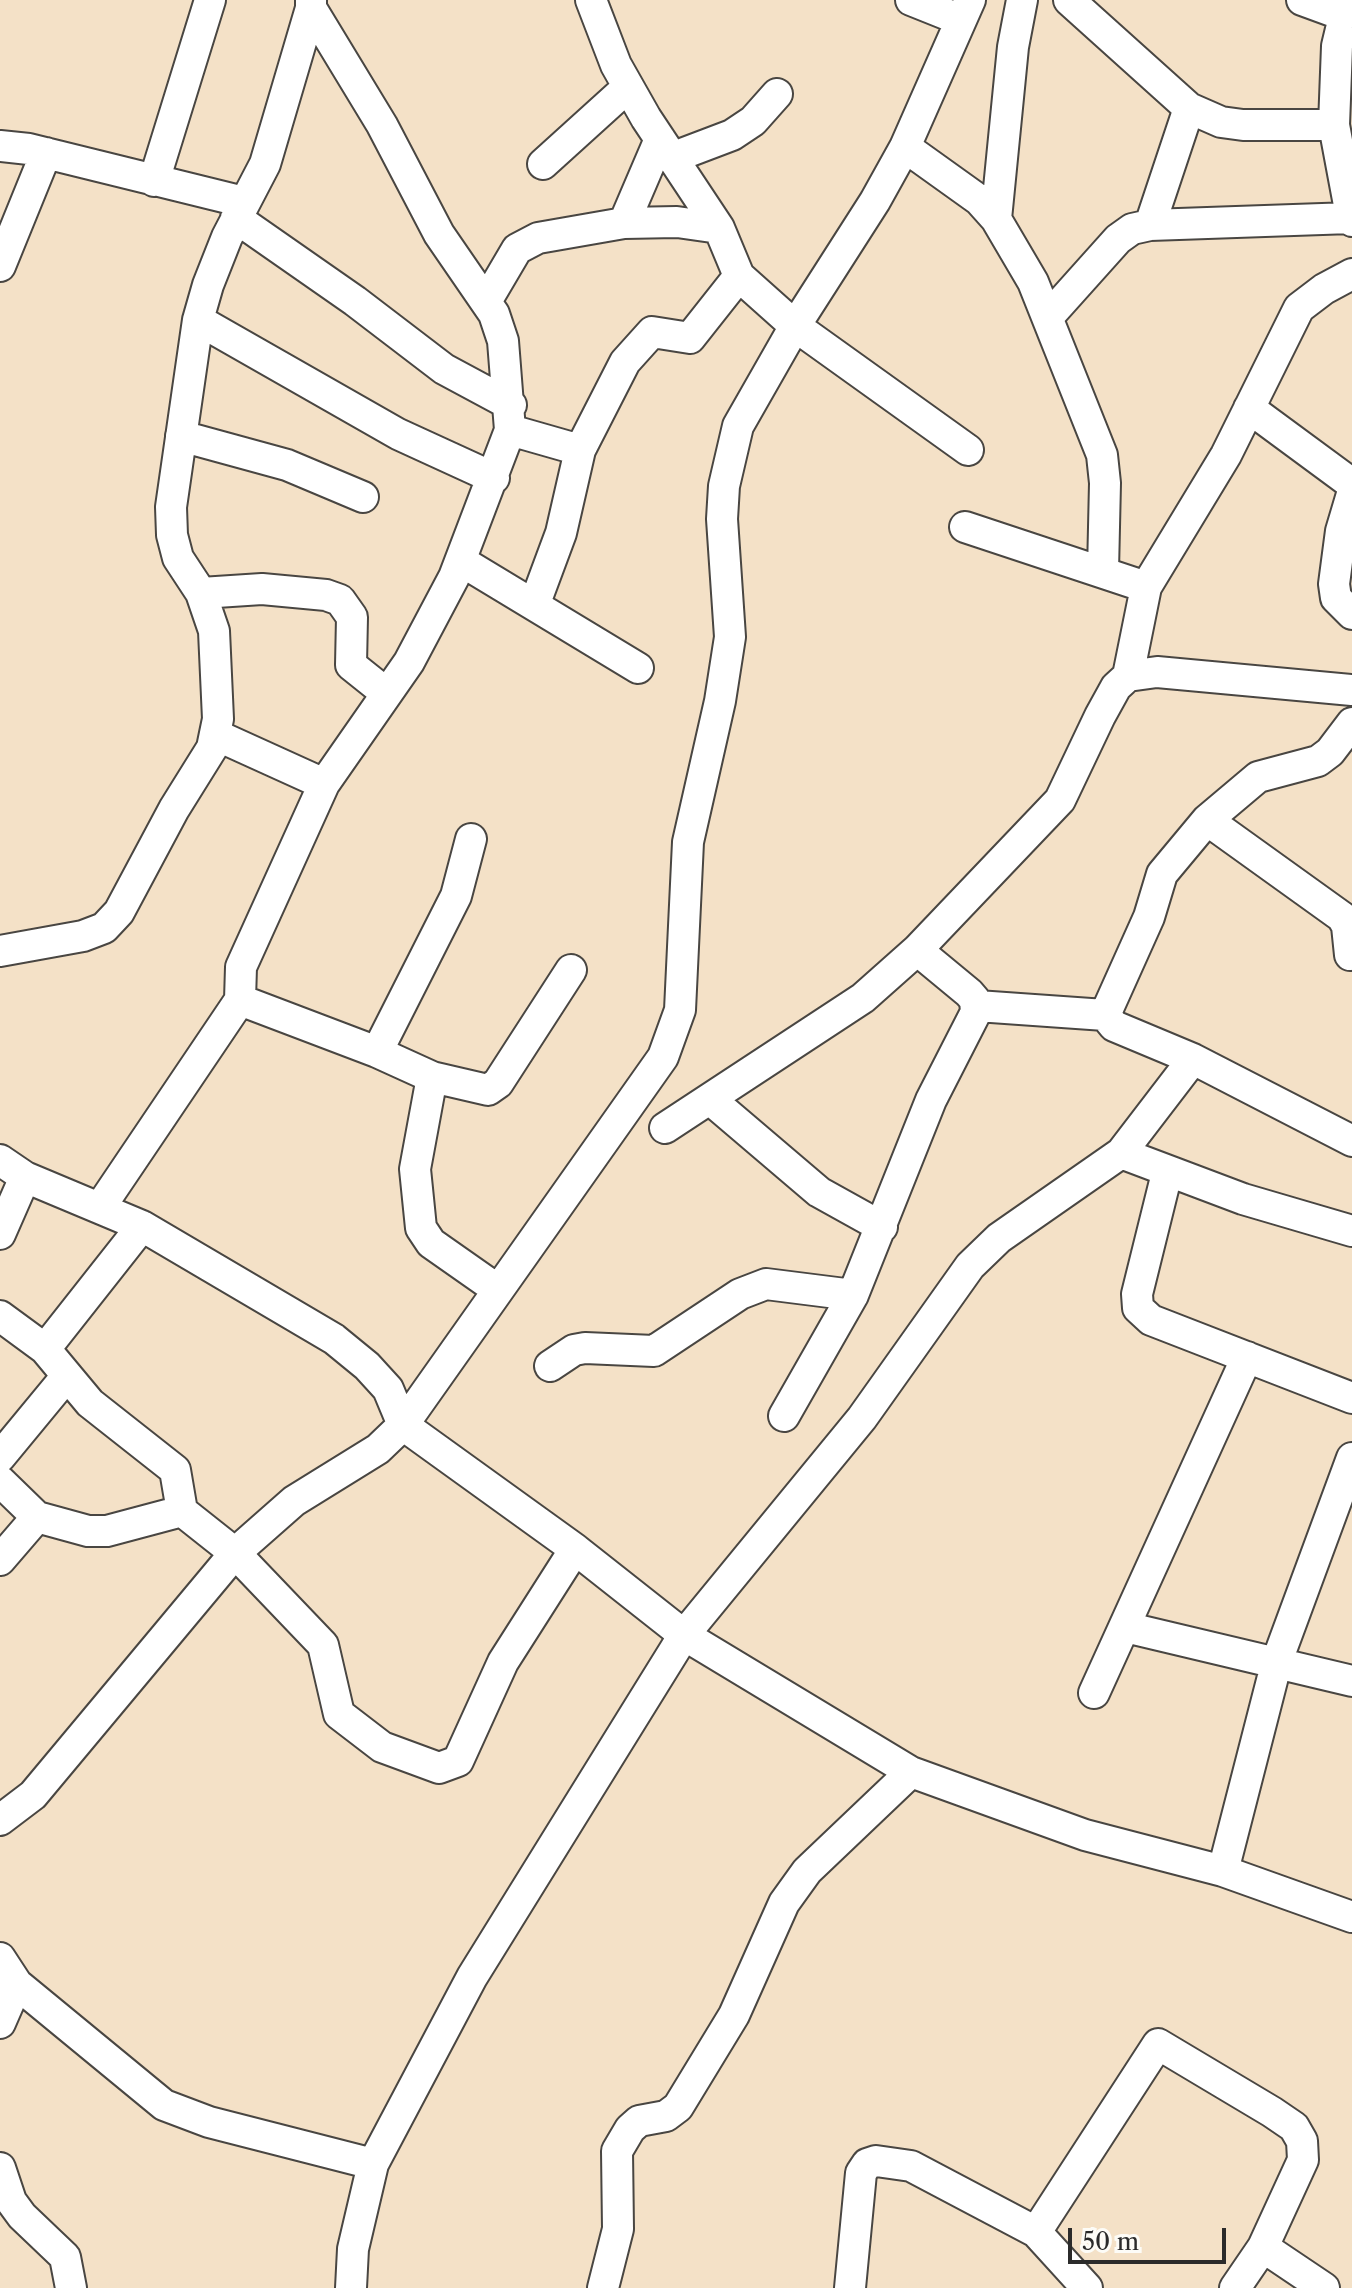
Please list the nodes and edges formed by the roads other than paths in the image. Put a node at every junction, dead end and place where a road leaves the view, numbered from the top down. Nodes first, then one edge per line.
1 (210, 0) edge
2 (591, 0) edge
3 (911, 0) edge
4 (1022, 0) edge
5 (1069, 0) edge
6 (1302, 0) edge
7 (311, 4) edge
8 (1346, 7) edge
9 (966, 10) edge
10 (1345, 47) edge
11 (628, 87) junction
12 (777, 94) dead end
13 (1189, 108) junction
14 (1334, 125) junction
15 (3, 142) edge
16 (905, 147) junction
17 (667, 148) junction
18 (46, 153) junction
19 (543, 164) dead end
20 (154, 181) junction
21 (240, 210) junction
22 (996, 219) junction
23 (1352, 220) edge
24 (624, 223) junction
25 (1150, 225) junction
26 (719, 228) junction
27 (0, 266) edge
28 (1352, 274) edge
29 (739, 276) junction
30 (487, 300) junction
31 (1049, 316) junction
32 (198, 320) junction
33 (795, 326) junction
34 (1249, 408) junction
35 (510, 417) junction
36 (181, 436) junction
37 (580, 450) junction
38 (968, 450) dead end
39 (494, 478) junction
40 (1352, 484) edge
41 (1352, 494) edge
42 (363, 497) dead end
43 (965, 527) dead end
44 (461, 561) junction
45 (1103, 571) junction
46 (1146, 587) junction
47 (201, 593) junction
48 (535, 603) junction
49 (1352, 614) edge
50 (638, 668) dead end
51 (1128, 676) junction
52 (1352, 690) edge
53 (386, 693) junction
54 (1352, 723) edge
55 (216, 735) junction
56 (324, 784) junction
57 (1207, 820) junction
58 (471, 839) dead end
59 (917, 950) junction
60 (0, 951) edge
61 (1350, 955) dead end
62 (571, 970) dead end
63 (240, 1000) junction
64 (977, 1006) junction
65 (1105, 1015) junction
66 (377, 1052) junction
67 (1193, 1059) junction
68 (432, 1077) junction
69 (711, 1100) junction
70 (665, 1128) dead end
71 (1352, 1141) edge
72 (1121, 1153) junction
73 (0, 1160) edge
74 (1167, 1173) junction
75 (25, 1177) junction
76 (101, 1206) junction
77 (142, 1226) junction
78 (882, 1227) junction
79 (1352, 1231) edge
80 (0, 1234) edge
81 (498, 1290) junction
82 (853, 1295) junction
83 (0, 1316) edge
84 (45, 1349) junction
85 (1247, 1357) junction
86 (550, 1366) dead end
87 (66, 1377) junction
88 (1352, 1398) edge
89 (784, 1416) dead end
90 (403, 1425) junction
91 (0, 1457) edge
92 (1352, 1458) edge
93 (0, 1481) edge
94 (182, 1511) junction
95 (37, 1517) junction
96 (575, 1549) junction
97 (235, 1553) junction
98 (0, 1560) edge
99 (1125, 1627) junction
100 (684, 1635) junction
101 (1277, 1661) junction
102 (1352, 1681) edge
103 (1094, 1693) dead end
104 (911, 1772) junction
105 (0, 1820) edge
106 (1223, 1871) junction
107 (1352, 1917) edge
108 (0, 1958) edge
109 (17, 1984) junction
110 (0, 2023) edge
111 (373, 2164) junction
112 (0, 2168) edge
113 (1036, 2232) junction
114 (1263, 2247) junction
115 (71, 2288) edge
116 (351, 2288) edge
117 (603, 2288) edge
118 (850, 2288) edge
119 (1087, 2288) edge
120 (1235, 2288) edge
121 (1324, 2288) edge

1 - 20 street
2 - 11 street
3 - 9 street
4 - 22 street
5 - 13 street
6 - 8 street
7 - 21 street
7 - 30 street
8 - 10 street
9 - 16 street
10 - 14 street
11 - 17 street
11 - 19 street
12 - 17 street
13 - 14 street
13 - 25 street
14 - 23 street
15 - 18 street
16 - 22 street
16 - 33 street
17 - 24 street
17 - 26 street
18 - 20 street
18 - 27 street
20 - 21 street
21 - 32 street
21 - 35 street
22 - 31 street
23 - 25 street
24 - 26 street
24 - 30 street
25 - 31 street
26 - 29 street
28 - 34 street
29 - 33 street
29 - 37 street
30 - 35 street
31 - 45 street
32 - 36 street
32 - 39 street
33 - 38 street
33 - 81 street
34 - 40 street
34 - 46 street
35 - 37 street
35 - 39 street
36 - 42 street
36 - 47 street
37 - 48 street
39 - 44 street
41 - 49 street
43 - 45 street
44 - 48 street
44 - 53 street
45 - 46 street
46 - 51 street
47 - 53 street
47 - 55 street
48 - 50 street
51 - 52 street
51 - 59 street
53 - 56 street
54 - 57 street
55 - 56 street
55 - 60 street
56 - 63 street
57 - 61 street
57 - 65 street
58 - 66 street
59 - 64 street
59 - 69 street
62 - 68 street
63 - 66 street
63 - 76 street
64 - 65 street
64 - 78 street
65 - 67 street
66 - 68 street
67 - 71 street
67 - 72 street
68 - 81 street
69 - 70 street
69 - 78 street
72 - 74 street
72 - 100 street
73 - 75 street
74 - 79 street
74 - 85 street
75 - 76 street
75 - 80 street
76 - 77 street
77 - 84 street
77 - 90 street
78 - 82 street
81 - 90 street
82 - 86 street
82 - 89 street
83 - 84 street
84 - 87 street
85 - 88 street
85 - 99 street
87 - 91 street
87 - 94 street
90 - 96 street
90 - 97 street
92 - 101 street
93 - 95 street
94 - 95 street
94 - 97 street
95 - 98 street
96 - 97 street
96 - 100 street
97 - 105 street
99 - 101 street
99 - 103 street
100 - 104 street
100 - 111 street
101 - 102 street
101 - 106 street
104 - 106 street
104 - 117 street
106 - 107 street
108 - 109 street
109 - 110 street
109 - 111 street
111 - 116 street
112 - 115 street
113 - 114 street
113 - 118 street
113 - 119 street
114 - 120 street
114 - 121 street

